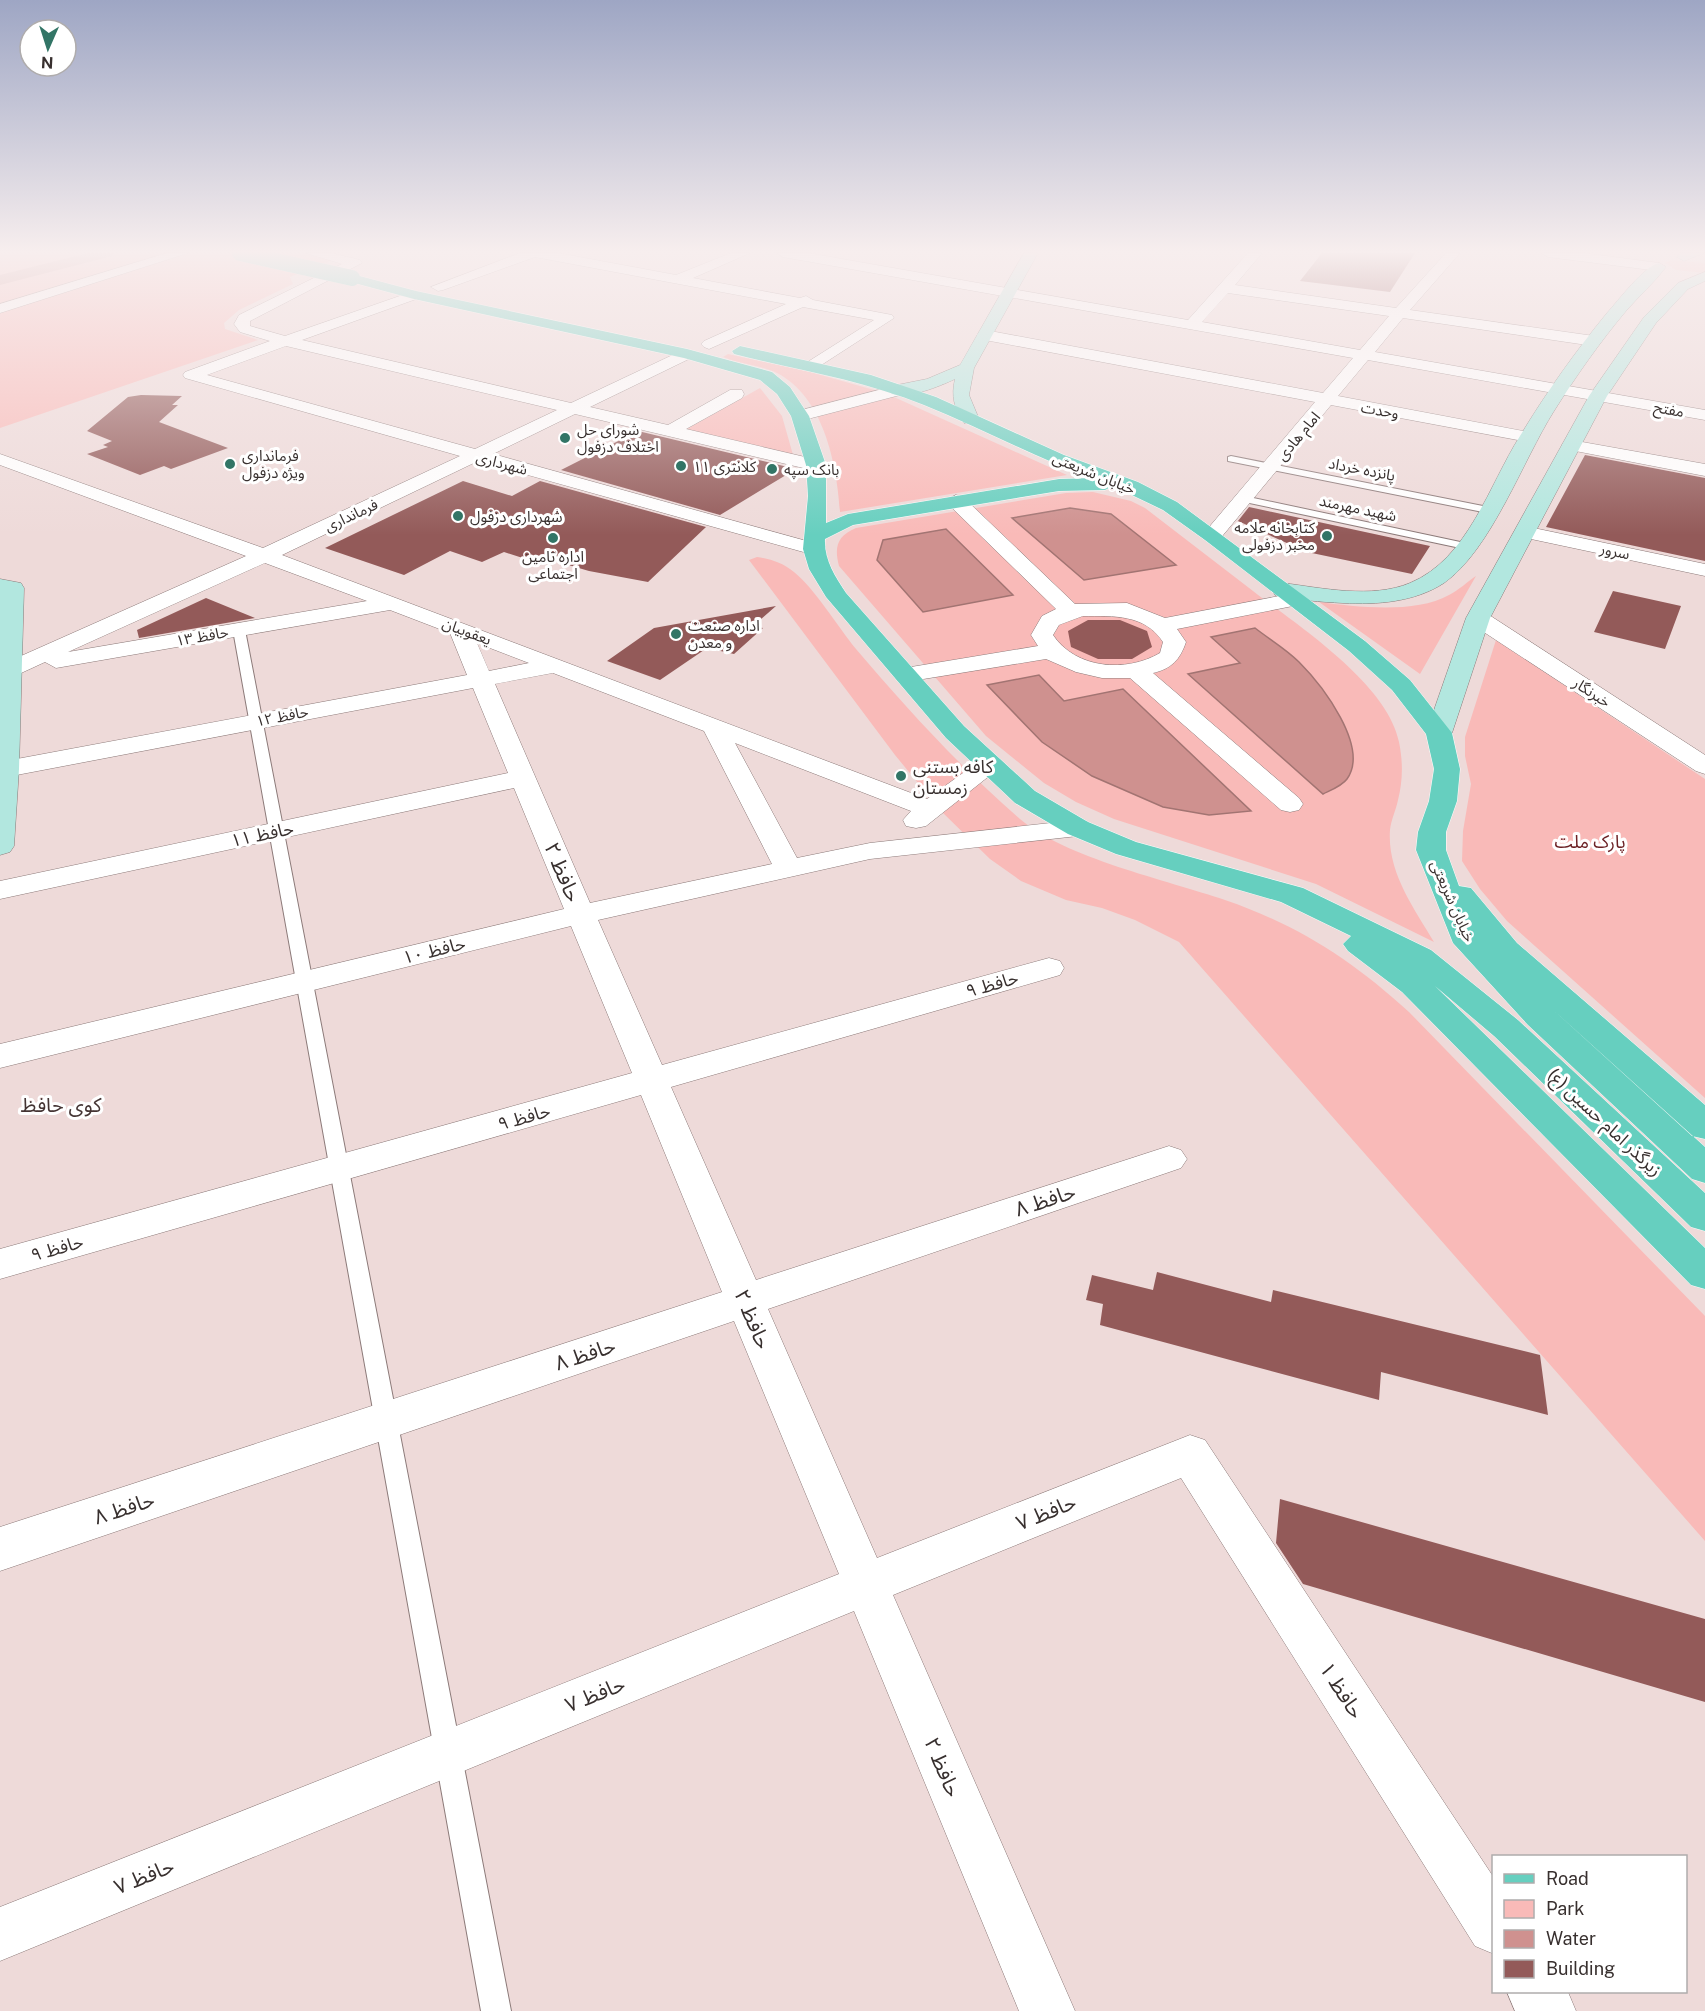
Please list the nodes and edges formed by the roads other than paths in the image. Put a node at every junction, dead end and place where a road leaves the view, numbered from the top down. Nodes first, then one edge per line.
1 (269, 347) edge
2 (310, 347) edge
3 (687, 347) edge
4 (689, 347) edge
5 (703, 347) edge
6 (842, 347) edge
7 (978, 347) edge
8 (1051, 347) edge
9 (1318, 347) edge
10 (1372, 347) edge
11 (1590, 347) edge
12 (1632, 347) edge
13 (698, 349) junction
14 (1365, 355) junction
15 (812, 366) junction
16 (966, 368) junction
17 (1561, 389) junction
18 (898, 390) junction
19 (736, 394) dead end
20 (1598, 396) junction
21 (1328, 401) junction
22 (575, 409) junction
23 (1705, 415) edge
24 (800, 416) junction
25 (970, 419) junction
26 (671, 431) junction
27 (1528, 437) junction
28 (1571, 446) junction
29 (476, 456) junction
30 (0, 459) edge
31 (1231, 459) dead end
32 (816, 465) junction
33 (1272, 466) junction
34 (1705, 470) edge
35 (1131, 486) junction
36 (1244, 499) junction
37 (956, 501) junction
38 (1484, 516) junction
39 (1524, 532) junction
40 (1212, 536) junction
41 (814, 543) junction
42 (1465, 546) junction
43 (264, 556) junction
44 (1705, 570) edge
45 (0, 586) edge
46 (1289, 594) junction
47 (393, 603) junction
48 (1070, 611) junction
49 (1478, 618) junction
50 (1163, 624) junction
51 (459, 628) junction
52 (239, 630) junction
53 (1050, 651) junction
54 (557, 665) junction
55 (11, 669) junction
56 (1136, 671) junction
57 (905, 675) junction
58 (481, 678) junction
59 (256, 721) junction
60 (713, 725) junction
61 (1439, 733) junction
62 (990, 765) junction
63 (1705, 766) edge
64 (6, 770) junction
65 (523, 778) junction
66 (1290, 804) dead end
67 (932, 810) junction
68 (1078, 828) junction
69 (277, 831) junction
70 (0, 846) edge
71 (870, 851) junction
72 (1436, 867) junction
73 (789, 868) junction
74 (0, 890) edge
75 (1292, 896) junction
76 (581, 914) junction
77 (1049, 968) dead end
78 (305, 981) junction
79 (1540, 1017) joint
80 (1506, 1028) joint
81 (0, 1056) edge
82 (652, 1081) junction
83 (1705, 1126) edge
84 (1169, 1159) dead end
85 (340, 1169) junction
86 (1705, 1169) edge
87 (1705, 1216) edge
88 (0, 1264) edge
89 (1705, 1273) edge
90 (745, 1300) junction
91 (386, 1420) junction
92 (1190, 1454) joint
93 (0, 1550) edge
94 (866, 1584) junction
95 (448, 1753) junction
96 (1492, 1924) edge
97 (0, 1934) edge
98 (1536, 1993) edge
99 (496, 2011) edge
100 (1047, 2011) edge
101 (1548, 2011) edge

1 - 29 street, شهرداری
2 - 22 street
3 - 13 main road, خیابان شریعتی
4 - 13 main road, خیابان شریعتی
5 - 13 street, فرمانداری
6 - 15 street
7 - 16 main road
8 - 21 street, وحدت
9 - 14 street
10 - 14 street, امام هادی
11 - 17 main road
12 - 20 main road
13 - 15 main road, خیابان شریعتی
13 - 22 street, فرمانداری
13 - 24 main road, خیابان شریعتی
14 - 17 street
14 - 21 street, امام هادی
15 - 18 main road, خیابان شریعتی
16 - 18 main road
16 - 25 main road
17 - 20 street, مفتح
17 - 27 main road
18 - 24 street
18 - 25 main road, خیابان شریعتی
19 - 26 street
20 - 23 street, مفتح
20 - 28 main road
21 - 27 street, وحدت
21 - 33 street, امام هادی
22 - 26 street
22 - 29 street, فرمانداری
24 - 32 main road, خیابان شریعتی
25 - 35 main road, خیابان شریعتی
26 - 32 street
27 - 38 main road
28 - 34 street
28 - 39 main road
29 - 41 street, شهرداری
29 - 43 street, فرمانداری
30 - 43 street, یعقوبیان
31 - 33 lane, پانزده خرداد
32 - 41 main road, خیابان شریعتی
33 - 36 street, امام هادی
33 - 38 lane, پانزده خرداد
35 - 37 main road
35 - 40 main road, خیابان شریعتی
36 - 40 street, امام هادی
36 - 42 lane, شهید مهرمند
37 - 41 main road
37 - 48 street
38 - 39 main road
38 - 42 main road
39 - 44 street, سرور
39 - 49 main road
40 - 46 main road, خیابان شریعتی
41 - 57 main road, خیابان شریعتی
42 - 46 main road
43 - 47 street, یعقوبیان
43 - 55 street, فرمانداری
45 - 55 main road
46 - 50 street
46 - 61 main road, خیابان شریعتی
47 - 51 street, یعقوبیان
47 - 52 street, حافظ ۱۳
48 - 50 street
48 - 53 street
49 - 61 main road
49 - 63 street, خبرنگار
50 - 56 street
51 - 54 street, یعقوبیان
51 - 58 street, حافظ ۲
52 - 55 street, حافظ ۱۳
52 - 59 lane
53 - 56 street
53 - 57 street
54 - 58 street, حافظ ۱۲
54 - 60 street, یعقوبیان
55 - 64 main road
56 - 66 street
57 - 62 main road, خیابان شریعتی
58 - 59 street, حافظ ۱۲
58 - 65 street, حافظ ۲
59 - 64 street, حافظ ۱۲
59 - 69 lane
60 - 67 street, یعقوبیان
60 - 73 street
61 - 72 main road, خیابان شریعتی
62 - 67 street
62 - 68 main road, خیابان شریعتی
64 - 70 main road
65 - 69 street, حافظ ۱۱
65 - 76 street, حافظ ۲
67 - 71 street
68 - 71 street, حافظ ۱۰
68 - 75 main road, خیابان شریعتی
69 - 74 street, حافظ ۱۱
69 - 78 lane
71 - 73 street, حافظ ۱۰
72 - 79 main road, خیابان شریعتی
72 - 83 main road
73 - 76 street, حافظ ۱۰
75 - 80 main road, خیابان شریعتی
75 - 89 main road
76 - 78 street, حافظ ۱۰
76 - 82 street, حافظ ۲
77 - 82 street, حافظ ۹
78 - 81 street, حافظ ۱۰
78 - 85 lane
79 - 86 main road, زیرگذر امام حسین (ع)
80 - 87 main road, زیرگذر امام حسین (ع)
82 - 85 street, حافظ ۹
82 - 90 street, حافظ ۲
84 - 90 street, حافظ ۸
85 - 88 street, حافظ ۹
85 - 91 lane
90 - 91 street, حافظ ۸
90 - 94 street, حافظ ۲
91 - 93 street, حافظ ۸
91 - 95 lane
92 - 94 street, حافظ ۷
92 - 96 street, حافظ ۱
94 - 95 street, حافظ ۷
94 - 100 street, حافظ ۲
95 - 97 street, حافظ ۷
95 - 99 lane
98 - 101 street

